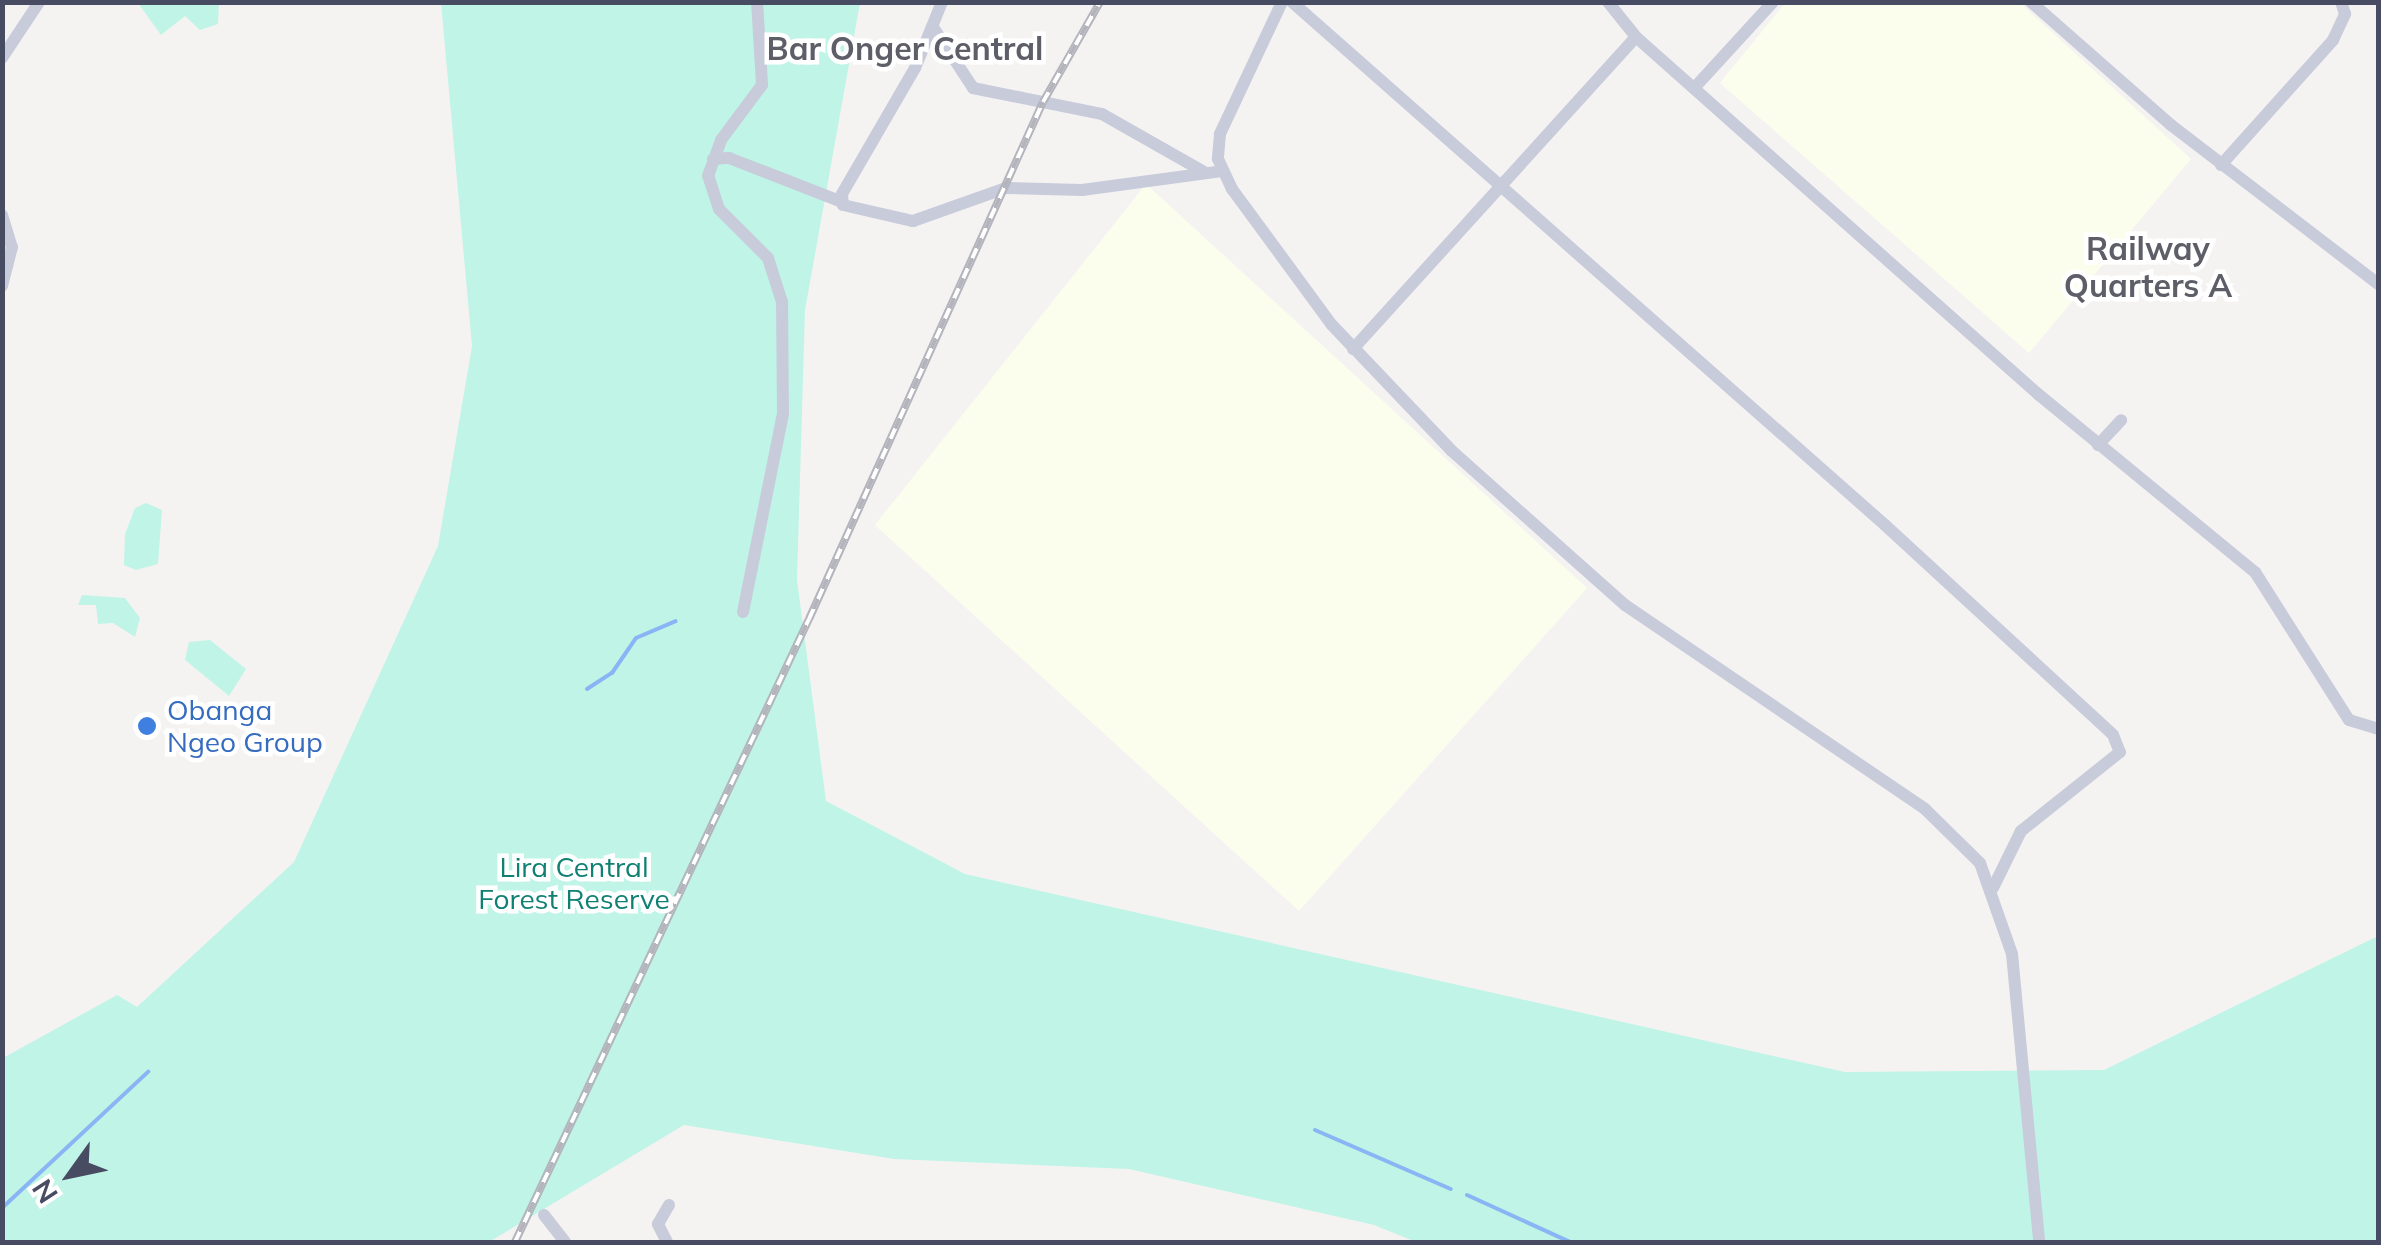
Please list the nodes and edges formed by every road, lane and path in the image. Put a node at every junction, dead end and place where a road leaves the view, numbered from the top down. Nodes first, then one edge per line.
1 (39, 2) edge
2 (758, 2) edge
3 (942, 2) edge
4 (1282, 2) edge
5 (1292, 2) edge
6 (1608, 2) edge
7 (1773, 2) edge
8 (2031, 2) edge
9 (2341, 2) edge
10 (934, 27) junction
11 (1636, 36) junction
12 (2, 58) edge
13 (1696, 86) junction
14 (721, 140) junction
15 (713, 158) junction
16 (729, 158) junction
17 (2221, 165) junction
18 (1204, 172) junction
19 (1222, 172) junction
20 (1502, 188) junction
21 (840, 201) junction
22 (2, 215) edge
23 (2378, 284) edge
24 (2, 286) edge
25 (1353, 350) junction
26 (2121, 420) dead end
27 (2098, 445) junction
28 (743, 612) dead end
29 (2378, 729) edge
30 (1993, 888) junction
31 (669, 1205) dead end
32 (544, 1216) dead end
33 (566, 1242) edge
34 (667, 1242) edge
35 (2039, 1242) edge

1 - 12 street
2 - 14 street
3 - 10 street
4 - 19 street
5 - 20 street
6 - 11 street
7 - 13 street
8 - 17 street
9 - 17 street
10 - 18 street
10 - 21 street
11 - 13 street
11 - 20 street
13 - 27 street
14 - 15 street
14 - 16 street
15 - 16 street
15 - 28 street
16 - 21 street
17 - 23 street
18 - 19 street
18 - 21 street
19 - 25 street
20 - 25 street
20 - 30 street
22 - 24 street
25 - 30 street
26 - 27 street
27 - 29 street
30 - 35 street
31 - 34 street
32 - 33 street

